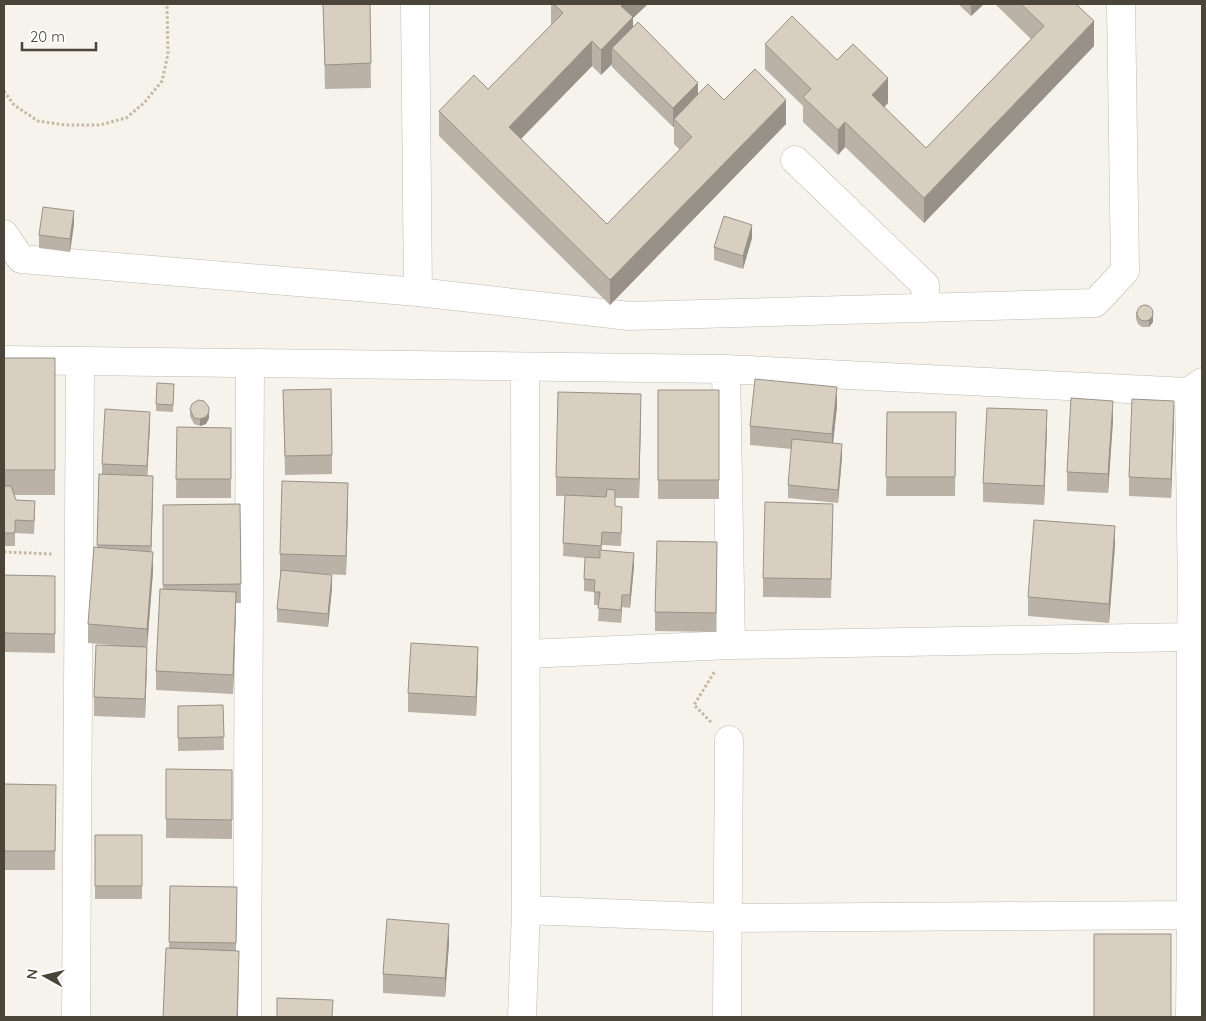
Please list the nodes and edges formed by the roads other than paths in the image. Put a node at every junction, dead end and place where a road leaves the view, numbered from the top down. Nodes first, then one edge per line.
1 (415, 4) edge
2 (1121, 4) edge
3 (795, 160) dead end
4 (4, 234) edge
5 (418, 292) junction
6 (926, 308) junction
7 (4, 360) edge
8 (80, 361) junction
9 (250, 363) junction
10 (526, 367) junction
11 (726, 369) junction
12 (1195, 387) edge
13 (1197, 592) edge
14 (1191, 637) junction
15 (731, 645) junction
16 (526, 654) junction
17 (729, 740) road end
18 (526, 910) junction
19 (1192, 914) junction
20 (728, 918) junction
21 (76, 1017) edge
22 (247, 1017) edge
23 (522, 1017) edge
24 (727, 1017) edge
25 (1190, 1017) edge

1 - 5 street
2 - 6 street
3 - 6 street
4 - 5 street
5 - 6 street
7 - 8 street
8 - 9 street
8 - 21 street
9 - 10 street
9 - 22 street
10 - 11 street
10 - 16 street
11 - 12 street
11 - 15 street
12 - 13 street
13 - 14 street
14 - 15 street
14 - 19 street
15 - 16 street
16 - 18 street
17 - 20 street
18 - 20 street
18 - 23 street
19 - 20 street
19 - 25 street
20 - 24 street

